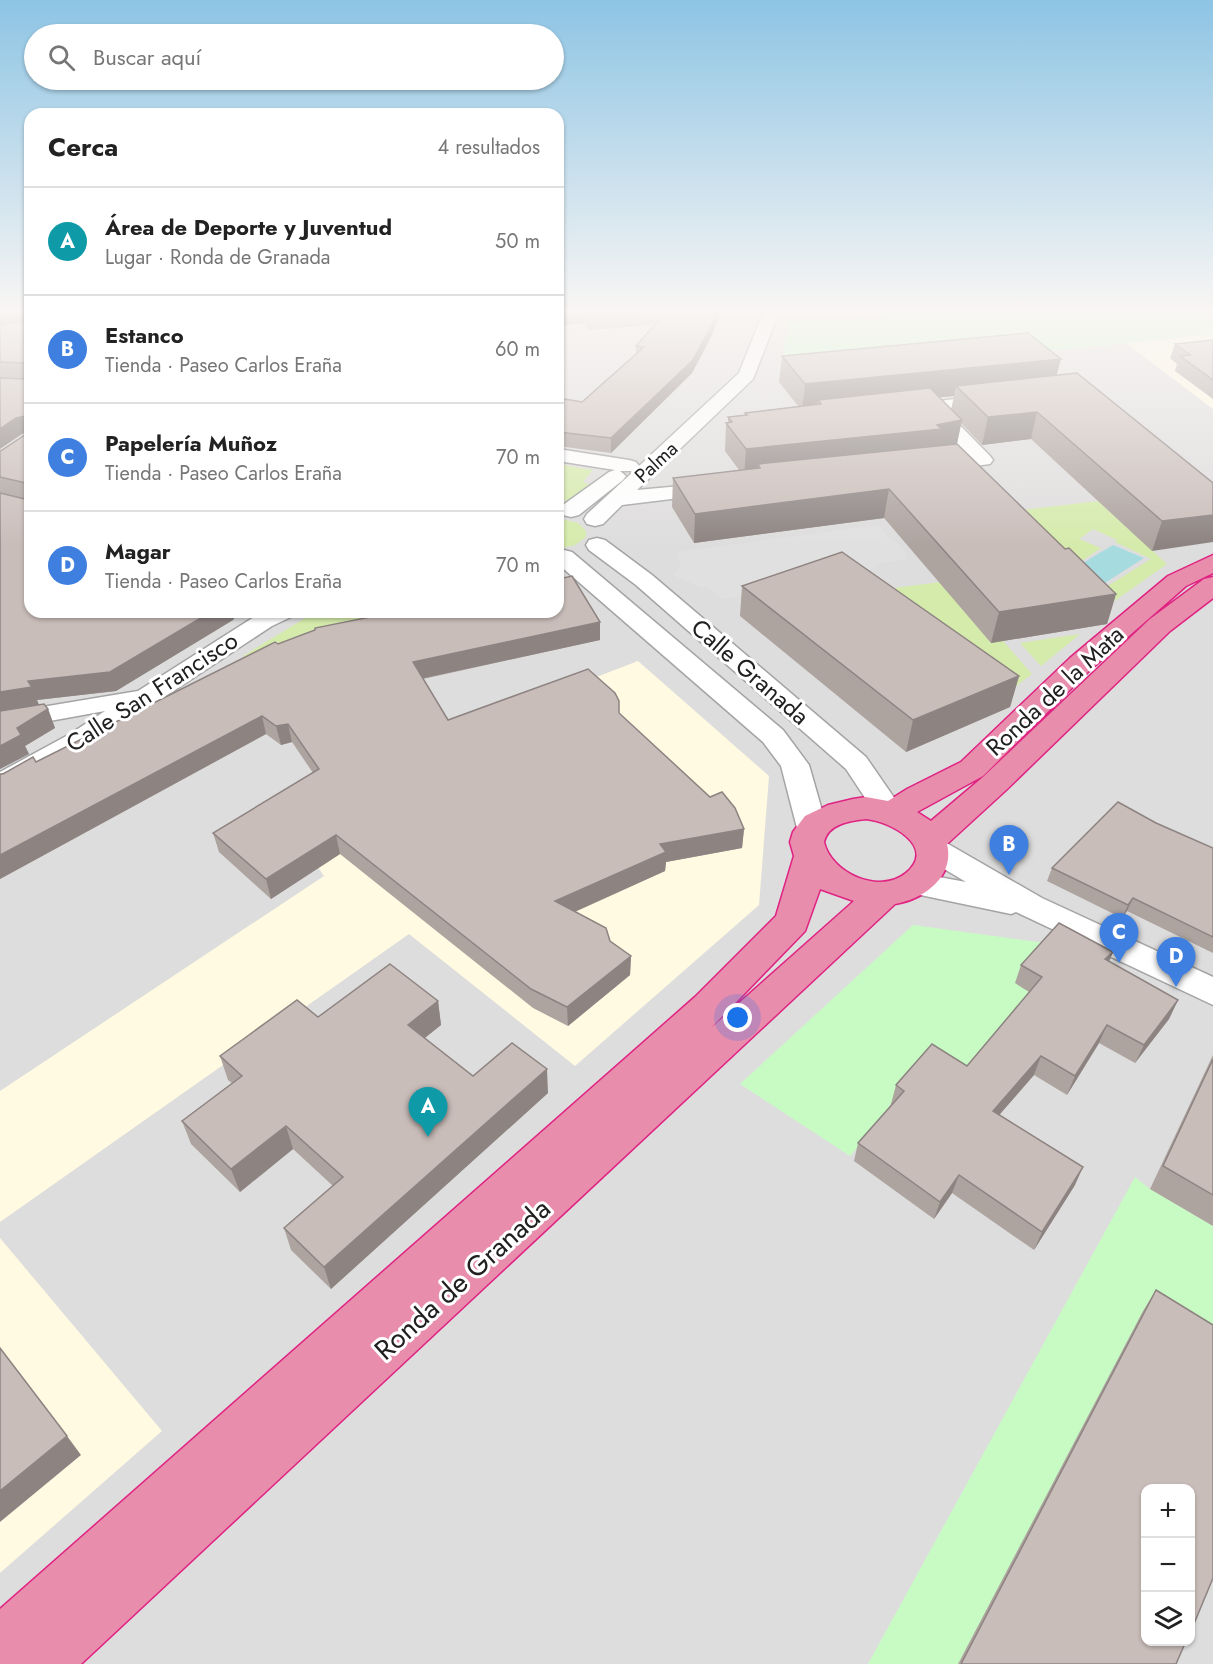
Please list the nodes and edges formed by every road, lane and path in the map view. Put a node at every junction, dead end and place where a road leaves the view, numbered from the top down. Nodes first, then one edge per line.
1 (704, 391) edge
2 (731, 391) edge
3 (1009, 398) edge
4 (932, 407) junction
5 (909, 409) edge
6 (713, 428) dead end
7 (690, 431) junction
8 (564, 455) edge
9 (629, 466) junction
10 (915, 468) edge
11 (731, 488) edge
12 (616, 499) junction
13 (564, 509) edge
14 (595, 519) junction
15 (597, 545) junction
16 (564, 557) edge
17 (564, 560) edge
18 (1213, 563) edge
19 (1213, 585) edge
20 (266, 618) edge
21 (147, 696) junction
22 (0, 722) edge
23 (0, 784) edge
24 (891, 813) junction
25 (811, 842) junction
26 (930, 844) junction
27 (901, 889) junction
28 (1031, 906) junction
29 (1213, 992) edge
30 (0, 1646) edge
31 (39, 1664) edge

1 - 9 street, Palma
2 - 7 street, Palma
3 - 4 street
4 - 5 street
4 - 10 street
6 - 7 street
7 - 12 street, Palma
8 - 9 street
9 - 13 street, Palma
11 - 12 street
12 - 14 street, Palma
13 - 14 street
14 - 15 street
15 - 16 street
15 - 24 street, Calle Granada
17 - 25 street, Calle Granada
18 - 24 highway, Ronda de la Mata
19 - 26 highway, Ronda de la Mata
20 - 21 street, Calle San Francisco
21 - 22 street
21 - 23 street, Calle San Francisco
24 - 25 highway
24 - 26 highway
25 - 27 highway
25 - 30 highway, Ronda de Granada
26 - 27 highway
26 - 28 street
27 - 28 street
27 - 31 highway, Ronda de Granada
28 - 29 street

